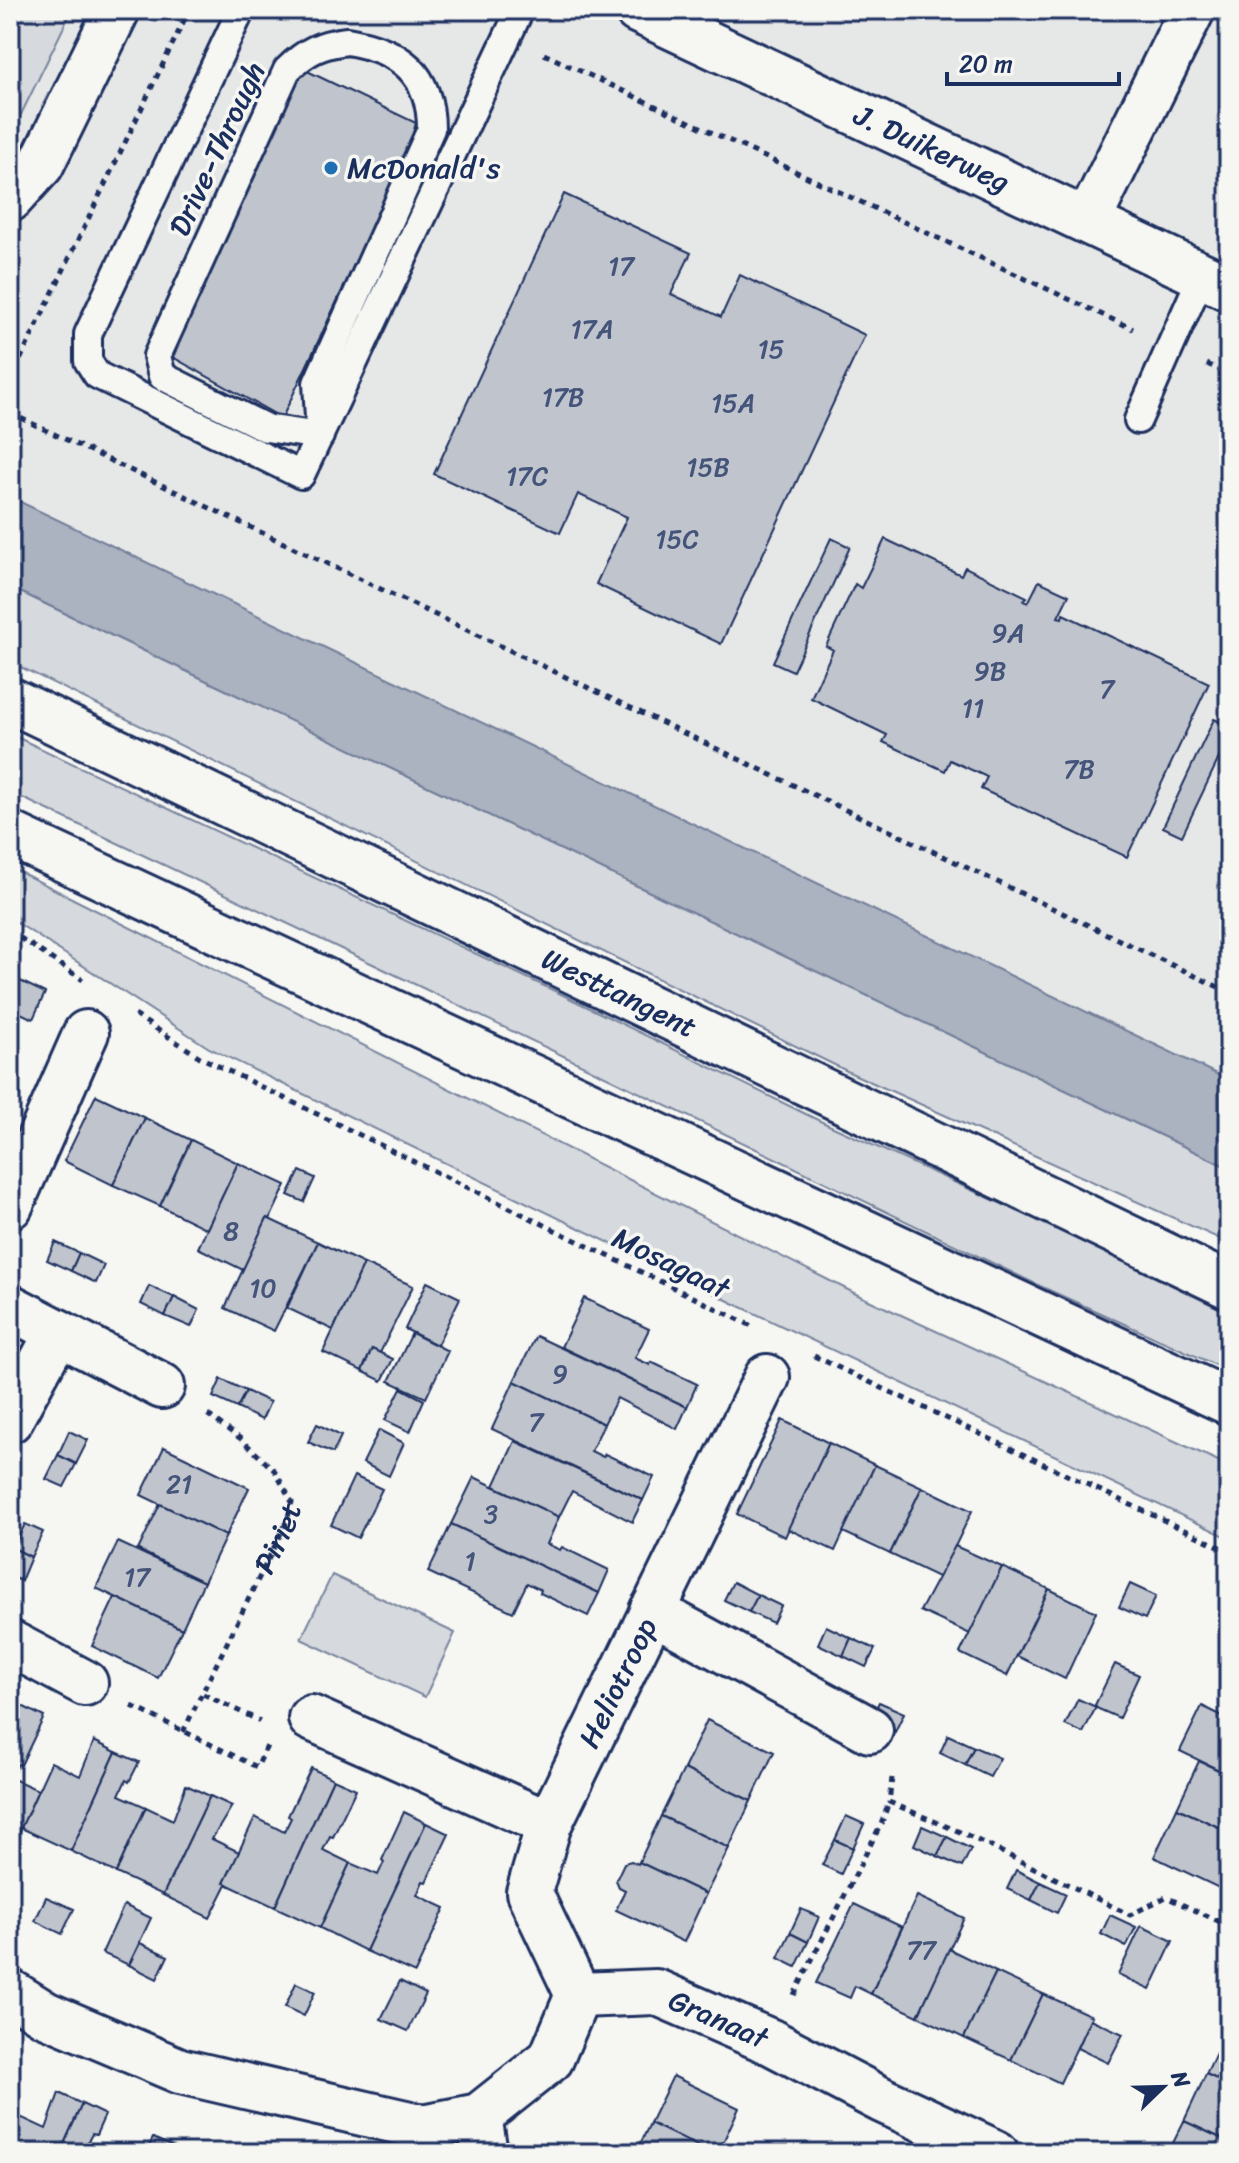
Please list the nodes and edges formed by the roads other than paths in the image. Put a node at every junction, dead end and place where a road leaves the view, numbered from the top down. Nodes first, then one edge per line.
1 (117, 10) edge
2 (241, 10) edge
3 (520, 10) edge
4 (1192, 10) edge
5 (659, 15) edge
6 (10, 199) edge
7 (1088, 221) junction
8 (1216, 281) edge
9 (1138, 420) dead end
10 (320, 436) junction
11 (10, 700) edge
12 (10, 834) edge
13 (86, 1033) dead end
14 (10, 1206) edge
15 (1229, 1286) edge
16 (10, 1307) edge
17 (58, 1332) junction
18 (767, 1377) dead end
19 (162, 1386) road end
20 (1229, 1402) edge
21 (10, 1420) edge
22 (652, 1611) junction
23 (10, 1643) edge
24 (85, 1683) road end
25 (293, 1723) road end
26 (870, 1730) road end
27 (549, 1824) junction
28 (10, 1992) edge
29 (578, 1995) junction
30 (482, 2134) edge
31 (996, 2153) edge

1 - 6 street
2 - 10 lane
3 - 10 lane
4 - 7 street
5 - 7 street, J. Duikerweg
7 - 8 street, J. Duikerweg
8 - 9 lane
10 - 10 lane, Drive-Through
11 - 15 street, Westtangent
12 - 20 street
13 - 14 street
16 - 17 street
17 - 19 street
17 - 21 street
18 - 22 street, Heliotroop
22 - 26 street
22 - 27 street, Heliotroop
23 - 24 street
25 - 27 street
27 - 29 street, Heliotroop
28 - 30 street
29 - 30 street
29 - 31 street, Granaat

